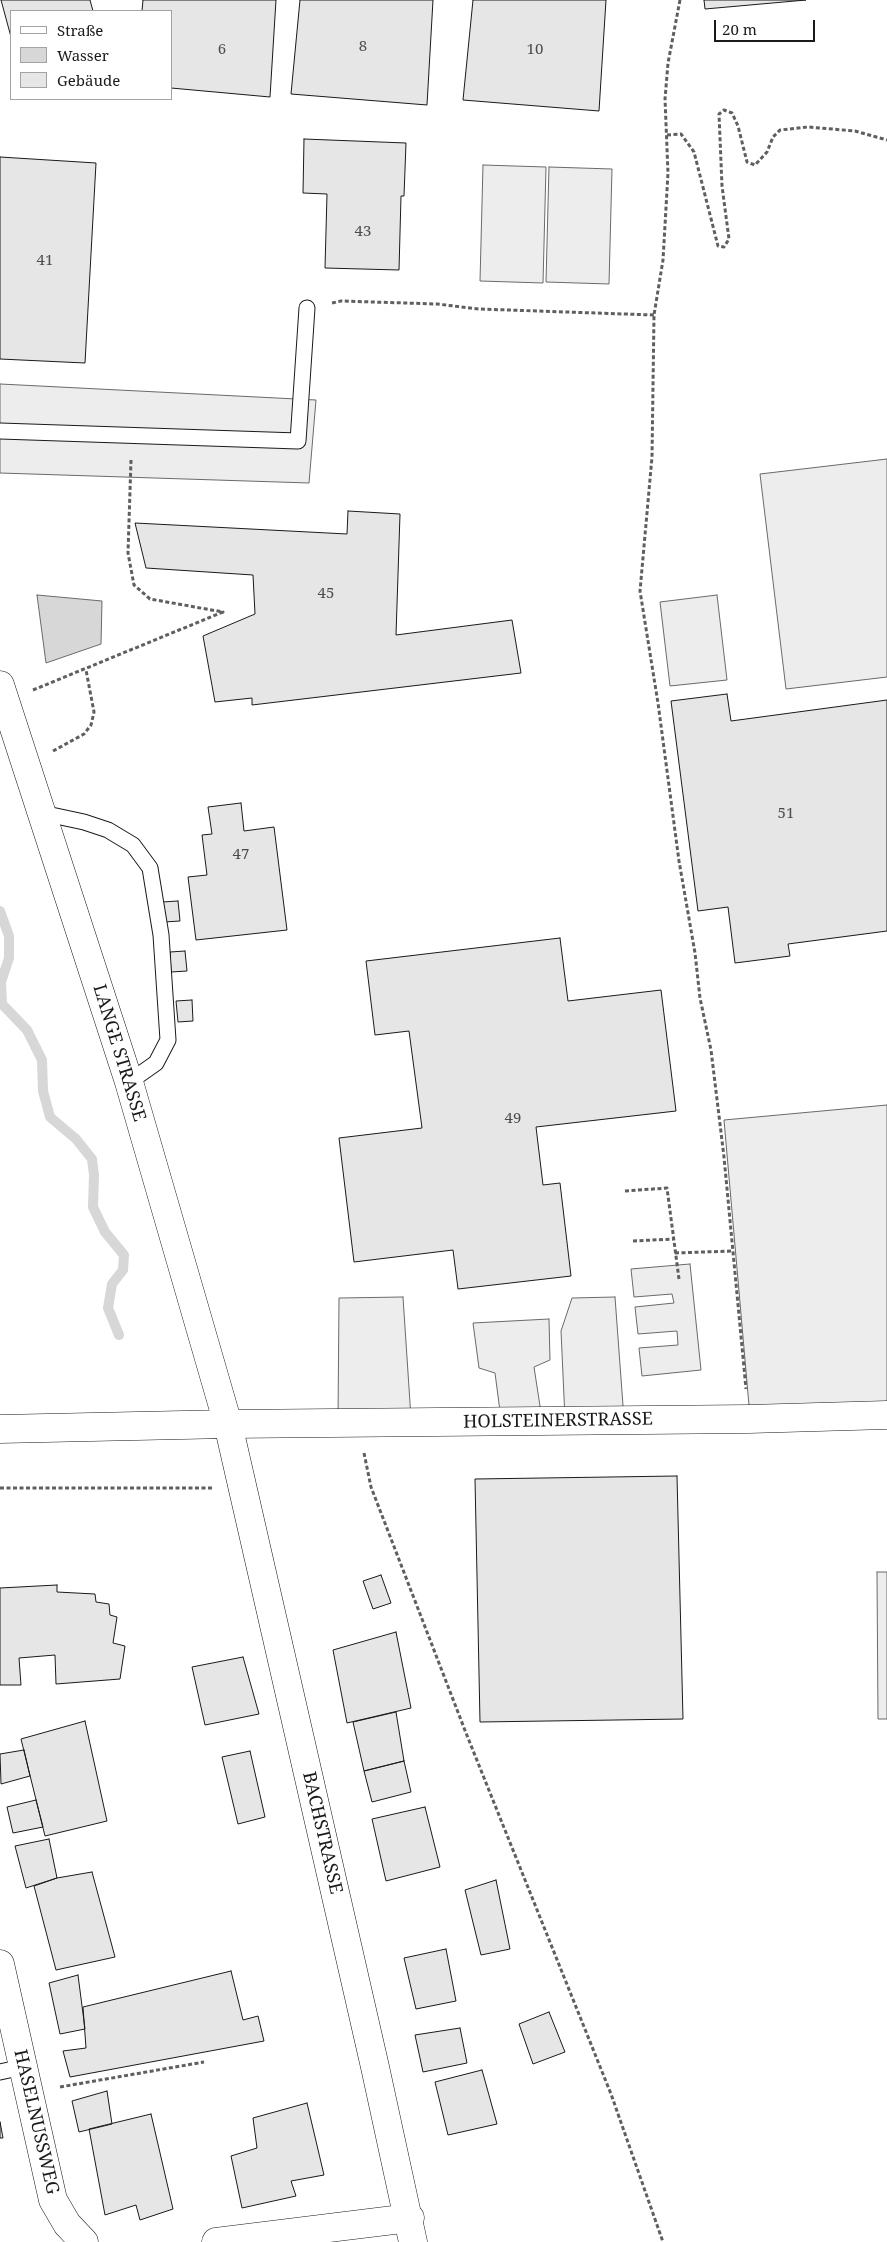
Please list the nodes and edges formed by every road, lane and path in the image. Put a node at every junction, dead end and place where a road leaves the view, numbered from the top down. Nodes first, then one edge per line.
1 (680, 0) edge
2 (667, 136) junction
3 (887, 140) edge
4 (307, 308) joint
5 (654, 315) junction
6 (0, 431) edge
7 (132, 435) junction
8 (86, 670) junction
9 (2, 693) edge
10 (26, 766) junction
11 (42, 813) junction
12 (129, 1082) junction
13 (625, 1191) dead end
14 (673, 1239) junction
15 (633, 1241) dead end
16 (732, 1251) junction
17 (675, 1253) junction
18 (679, 1279) dead end
19 (887, 1415) edge
20 (749, 1419) junction
21 (357, 1423) junction
22 (228, 1424) junction
23 (0, 1429) edge
24 (0, 1488) edge
25 (243, 1488) junction
26 (0, 1964) edge
27 (204, 2062) dead end
28 (17, 2077) edge
29 (412, 2230) edge
30 (84, 2242) edge
31 (216, 2242) edge
32 (663, 2242) edge

1 - 2 path
2 - 3 path
2 - 5 path
4 - 5 path
4 - 7 lane
5 - 16 path
6 - 7 lane
7 - 8 path
8 - 9 path
8 - 10 path
9 - 10 street, LANGE STRASSE
10 - 11 street, LANGE STRASSE
11 - 12 street, LANGE STRASSE
11 - 12 lane
12 - 22 street, LANGE STRASSE
13 - 14 path
14 - 15 path
14 - 17 path
16 - 17 path
16 - 20 path
17 - 18 path
19 - 20 street, HOLSTEINERSTRASSE
20 - 21 street, HOLSTEINERSTRASSE
21 - 22 street, HOLSTEINERSTRASSE
21 - 32 path
22 - 23 street, HOLSTEINERSTRASSE
22 - 25 street, BACHSTRASSE
24 - 25 path
25 - 29 street, BACHSTRASSE
26 - 28 street, HASELNUSSWEG
27 - 28 path
28 - 30 street, HASELNUSSWEG
29 - 31 street

